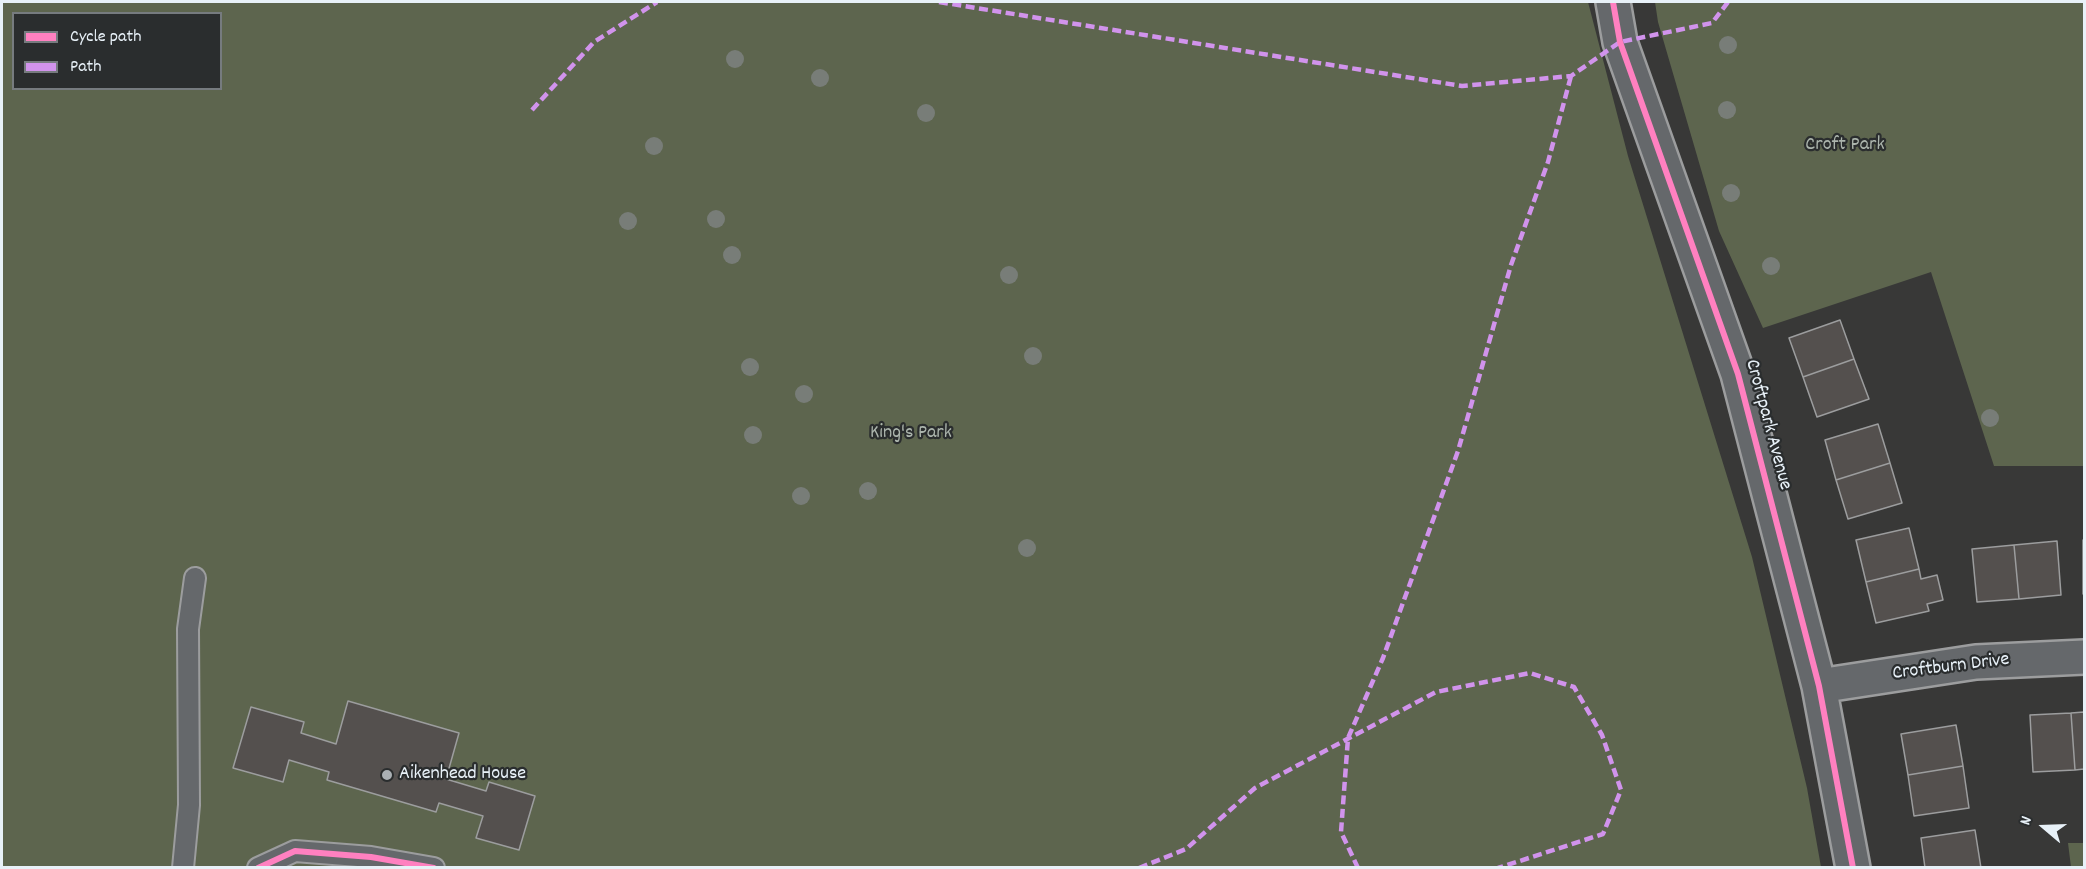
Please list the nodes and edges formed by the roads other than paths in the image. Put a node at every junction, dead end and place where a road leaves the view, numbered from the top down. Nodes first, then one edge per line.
1 (1613, 2) edge
2 (195, 578) dead end
3 (2085, 657) edge
4 (1819, 686) junction
5 (183, 867) edge
6 (258, 867) edge
7 (434, 867) edge
8 (1853, 867) edge

1 - 4 street, Croftpark Avenue
2 - 5 lane
3 - 4 street, Croftburn Drive
4 - 8 street, Croftpark Avenue
6 - 7 lane

